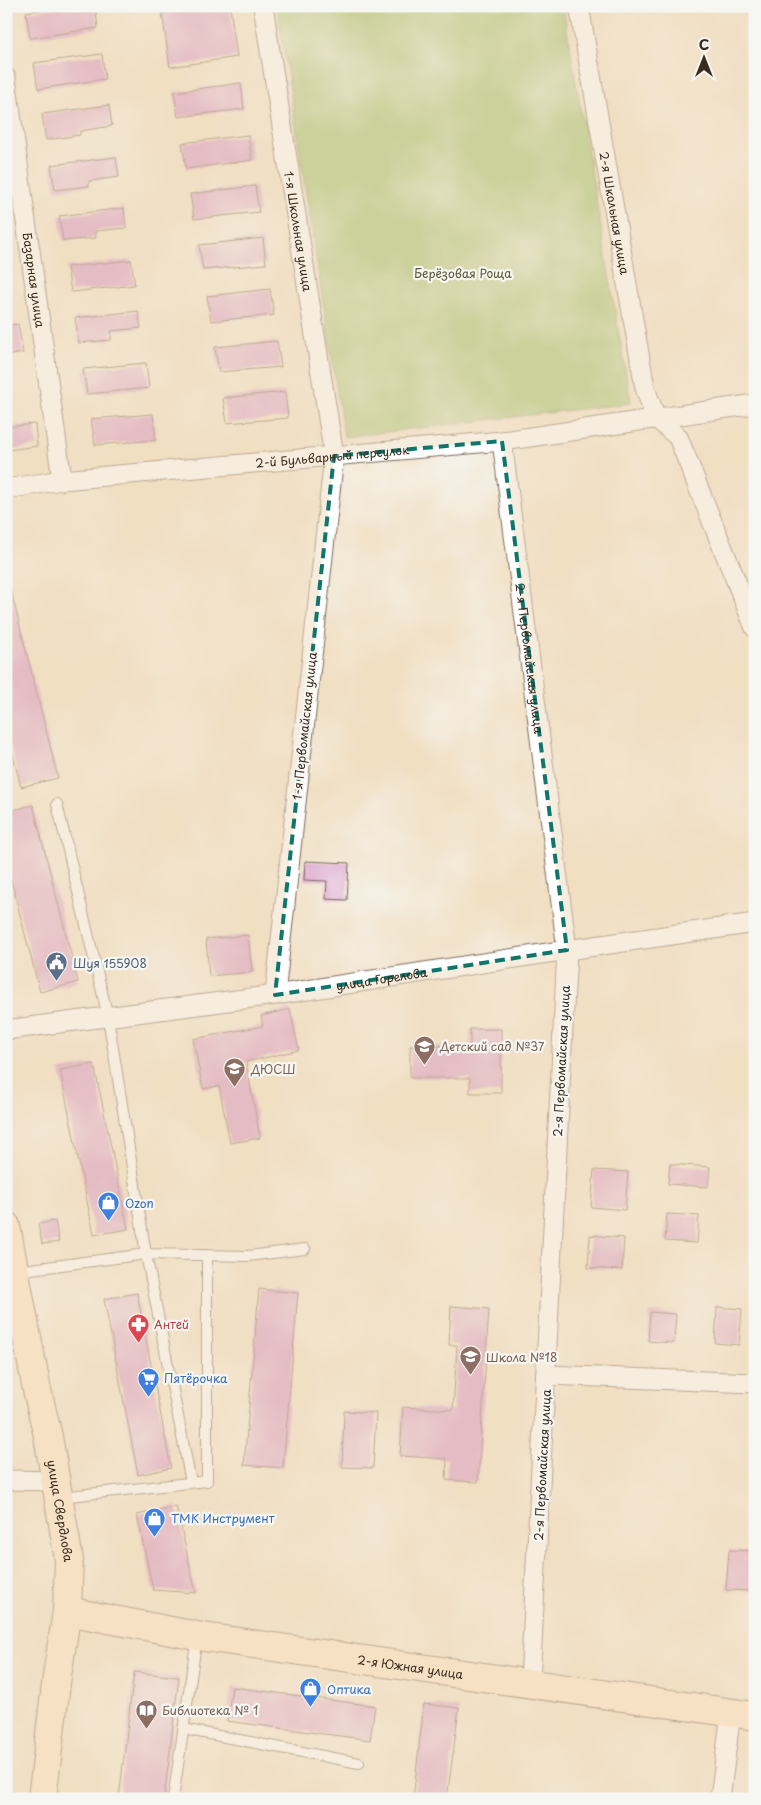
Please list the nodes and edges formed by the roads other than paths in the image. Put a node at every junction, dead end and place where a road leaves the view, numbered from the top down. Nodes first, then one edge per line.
1 (263, 6) edge
2 (579, 6) edge
3 (6, 78) edge
4 (755, 404) edge
5 (656, 418) junction
6 (502, 441) junction
7 (334, 456) junction
8 (62, 480) junction
9 (6, 489) edge
10 (755, 628) edge
11 (57, 804) dead end
12 (755, 923) edge
13 (566, 950) junction
14 (275, 995) junction
15 (108, 1017) junction
16 (6, 1030) edge
17 (7, 1237) edge
18 (305, 1249) dead end
19 (146, 1254) junction
20 (206, 1255) junction
21 (15, 1272) junction
22 (546, 1375) junction
23 (755, 1383) edge
24 (6, 1480) edge
25 (191, 1482) junction
26 (56, 1489) junction
27 (67, 1611) junction
28 (197, 1636) junction
29 (530, 1684) junction
30 (743, 1714) edge
31 (183, 1730) junction
32 (359, 1763) dead end
33 (42, 1799) edge
34 (173, 1799) edge
35 (720, 1799) edge

1 - 7 street, 1-я Школьная улица
2 - 5 street, 2-я Школьная улица
3 - 8 street, Базарная улица
4 - 5 street, 2-й Бульварный переулок
5 - 6 street, 2-й Бульварный переулок
5 - 10 street
6 - 7 street, 2-й Бульварный переулок
6 - 13 street, 2-я Первомайская улица
7 - 8 street, 2-й Бульварный переулок
7 - 14 street, 1-я Первомайская улица
8 - 9 street, 2-й Бульварный переулок
11 - 15 lane
12 - 13 street, улица Горелова
13 - 14 street, улица Горелова
13 - 22 street, 2-я Первомайская улица
14 - 15 street, улица Горелова
15 - 16 street, улица Горелова
15 - 19 lane
17 - 21 street, улица Свердлова
18 - 20 lane
19 - 20 lane
19 - 21 lane
19 - 25 lane
20 - 25 lane
21 - 26 street, улица Свердлова
22 - 23 street
22 - 29 street, 2-я Первомайская улица
24 - 26 street
25 - 26 lane
26 - 27 street, улица Свердлова
27 - 28 street, 2-я Южная улица
27 - 33 street, улица Свердлова
28 - 29 street, 2-я Южная улица
28 - 31 lane
29 - 30 street, 2-я Южная улица
30 - 35 street
31 - 32 lane
31 - 34 lane

